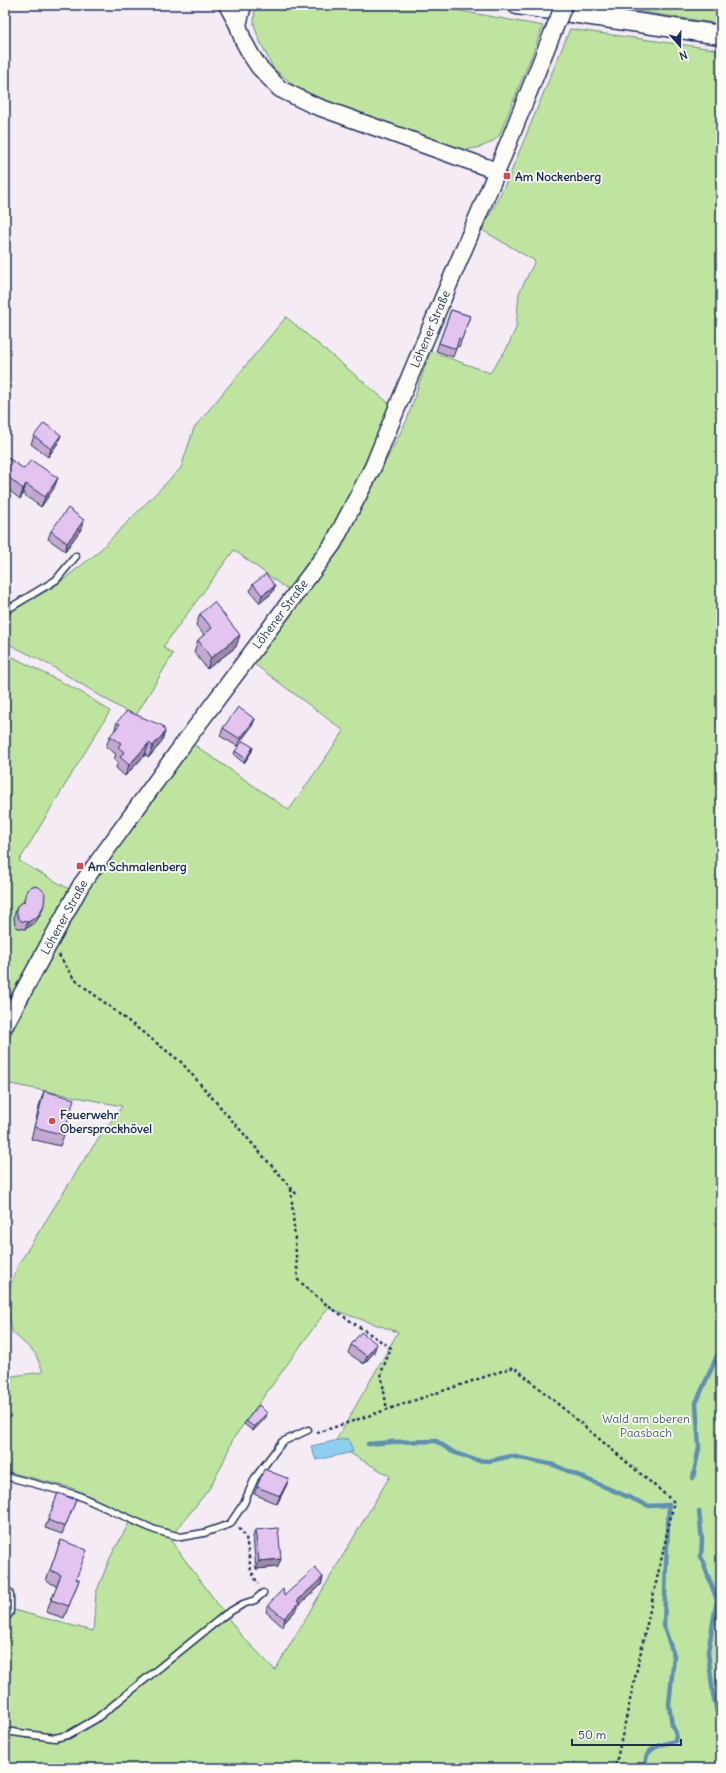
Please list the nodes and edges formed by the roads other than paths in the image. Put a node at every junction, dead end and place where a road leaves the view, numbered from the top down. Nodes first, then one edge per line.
1 (227, 5) edge
2 (243, 5) edge
3 (517, 5) edge
4 (564, 5) edge
5 (238, 25) junction
6 (721, 35) edge
7 (497, 171) junction
8 (76, 556) dead end
9 (5, 613) edge
10 (5, 1025) edge
11 (311, 1429) road end
12 (5, 1476) edge
13 (262, 1593) road end
14 (5, 1595) edge
15 (5, 1611) edge
16 (5, 1731) edge

1 - 5 street
2 - 5 street
3 - 6 main road
4 - 7 street, Löhener Straße, bridge
5 - 7 street
7 - 10 street, Löhener Straße
8 - 9 lane
11 - 12 lane
13 - 16 lane
14 - 15 street

